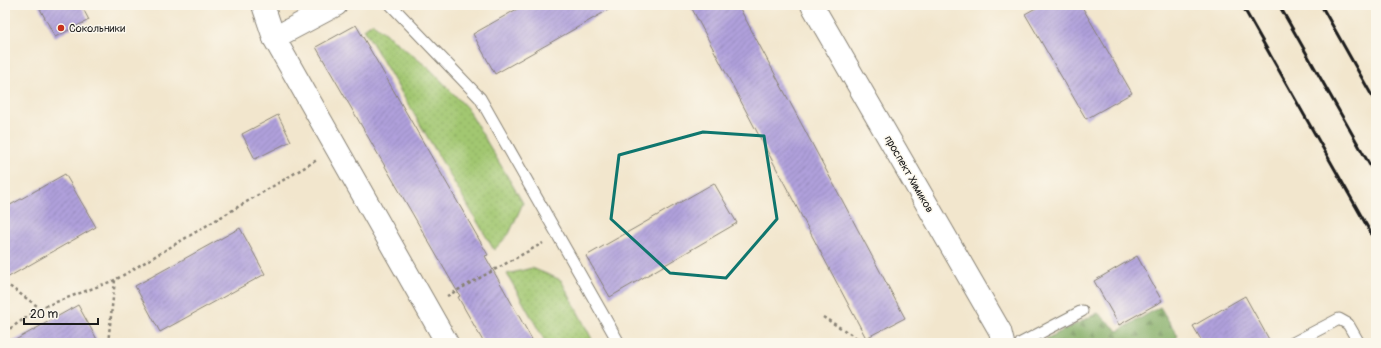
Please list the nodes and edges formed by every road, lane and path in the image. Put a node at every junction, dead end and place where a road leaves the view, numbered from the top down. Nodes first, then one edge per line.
1 (263, 5) edge
2 (336, 5) edge
3 (391, 5) edge
4 (812, 5) edge
5 (274, 38) junction
6 (336, 148) junction
7 (557, 235) junction
8 (115, 280) junction
9 (5, 283) edge
10 (40, 308) junction
11 (427, 308) junction
12 (1082, 311) dead end
13 (823, 317) dead end
14 (5, 332) edge
15 (108, 343) edge
16 (447, 343) edge
17 (619, 343) edge
18 (865, 343) edge
19 (1003, 343) edge
20 (1021, 343) edge
21 (1293, 343) edge
22 (1359, 343) edge

1 - 5 street
2 - 5 street
3 - 7 lane
4 - 19 street, проспект Химиков
5 - 6 street
6 - 8 path
6 - 11 street
7 - 11 path
7 - 17 lane
8 - 10 path
8 - 15 path
9 - 10 path
10 - 14 path
11 - 16 street
12 - 20 lane
13 - 18 path
21 - 22 lane

